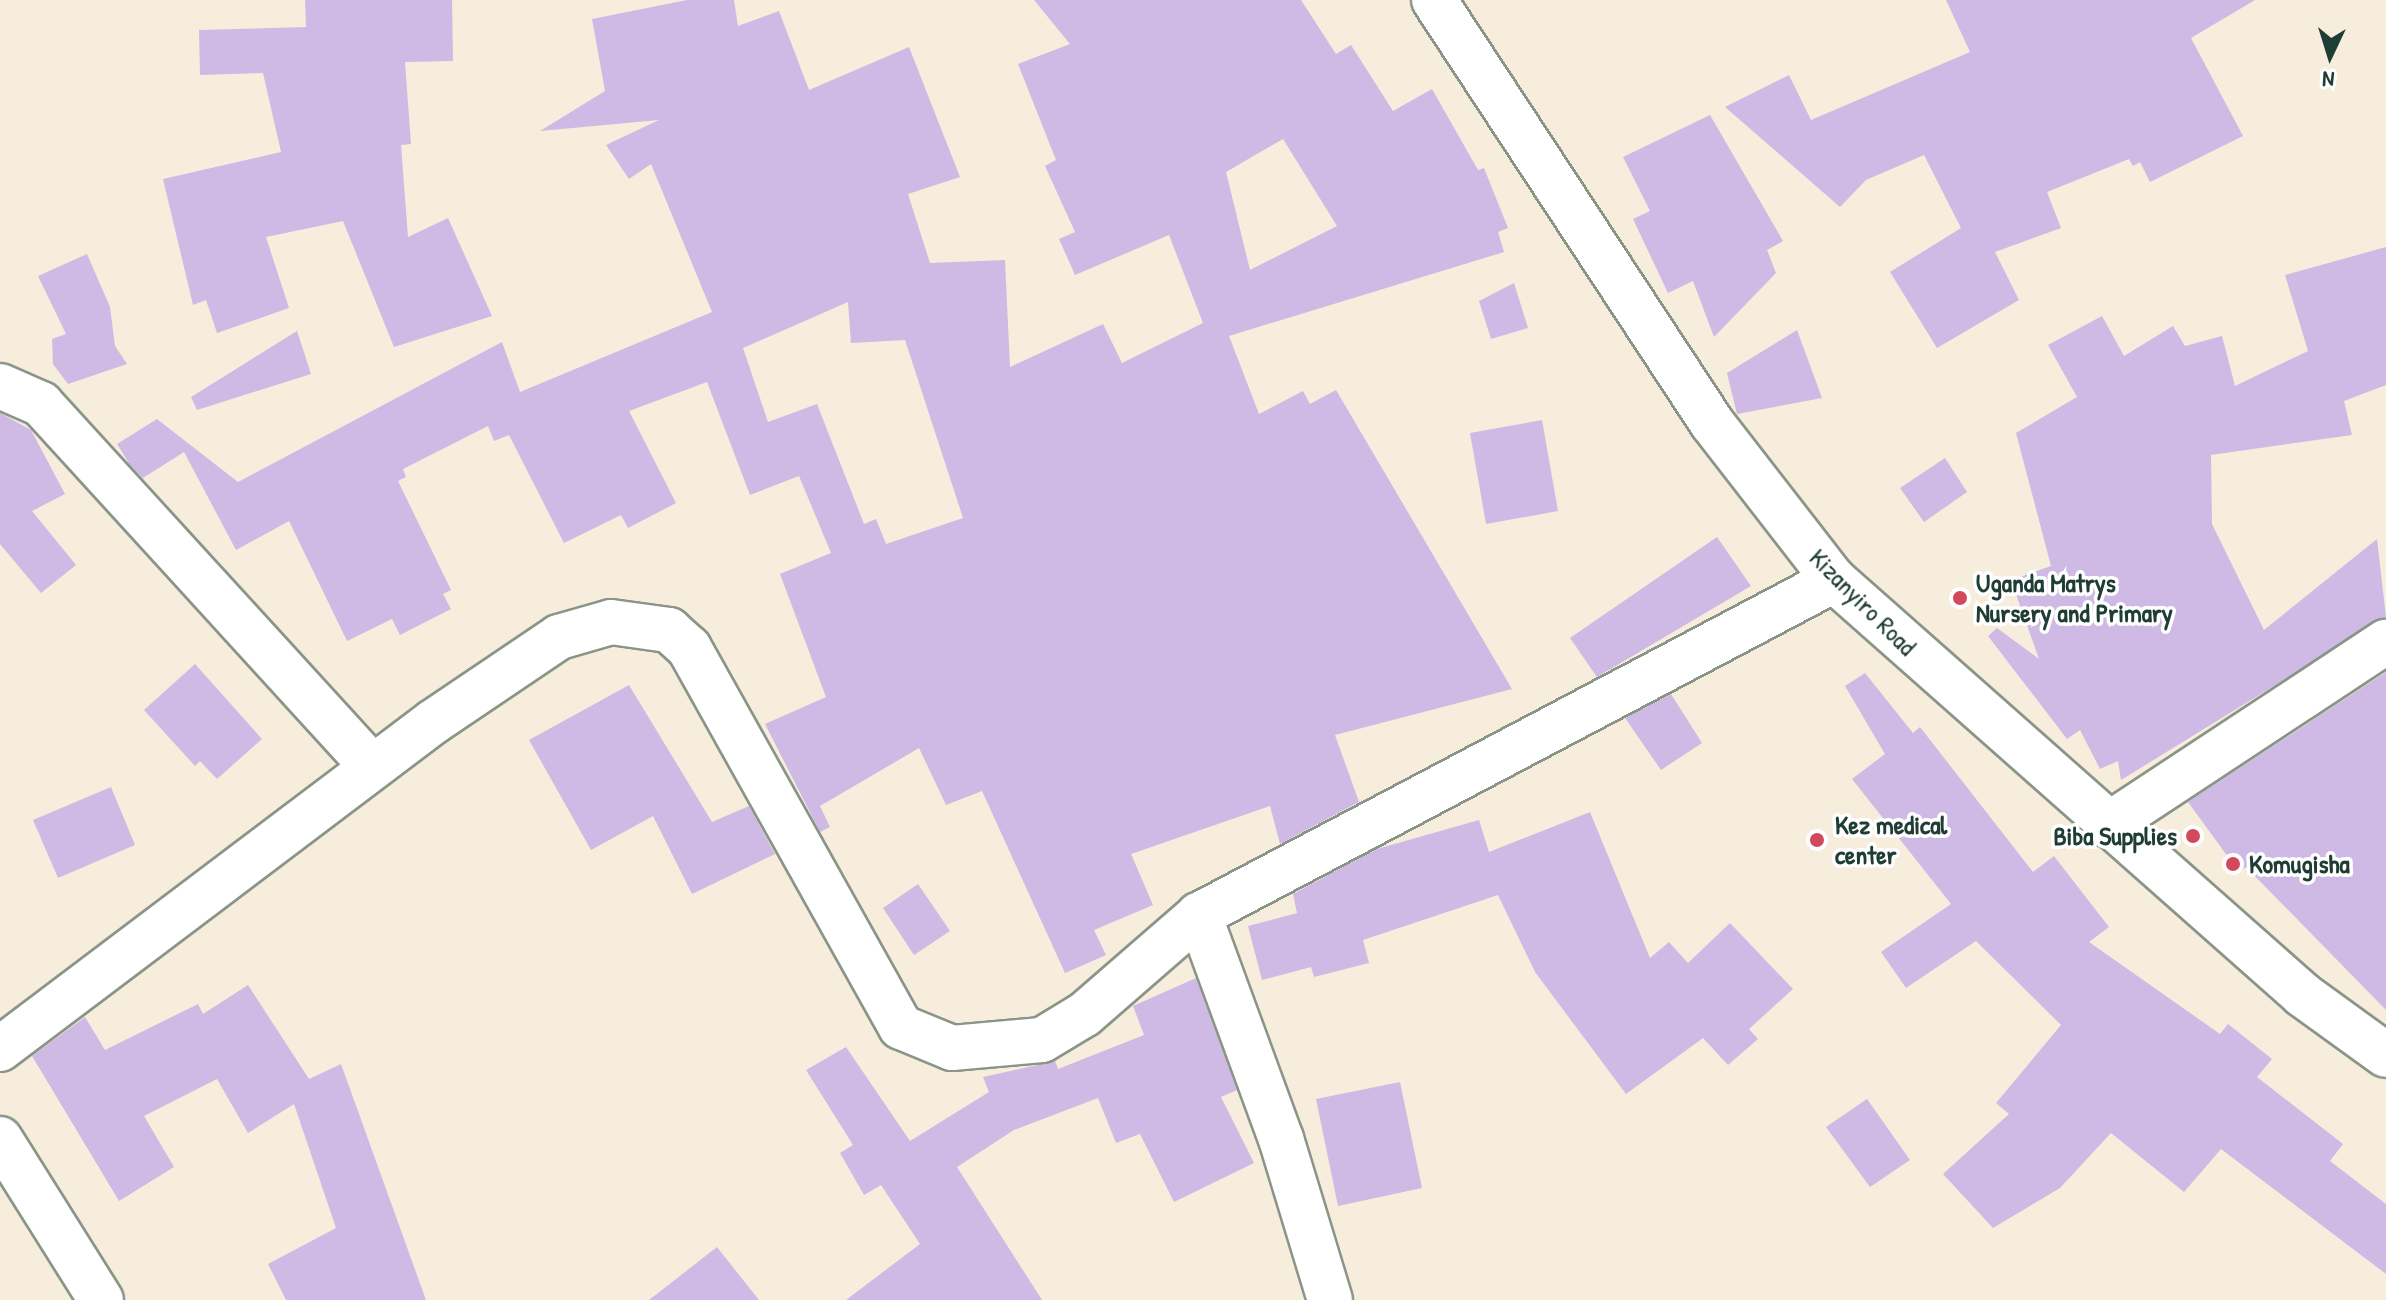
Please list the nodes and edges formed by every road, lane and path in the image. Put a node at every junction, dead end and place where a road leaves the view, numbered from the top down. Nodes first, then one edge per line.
1 (1434, 0) edge
2 (0, 386) edge
3 (1834, 580) junction
4 (2386, 642) edge
5 (372, 767) junction
6 (2108, 825) junction
7 (1199, 915) junction
8 (0, 1049) edge
9 (2386, 1055) edge
10 (0, 1139) edge
11 (101, 1300) edge
12 (1330, 1300) edge

1 - 3 street, Kizanyiro Road
2 - 5 street
3 - 6 street, Kizanyiro Road
3 - 7 street
4 - 6 street
5 - 7 street
5 - 8 street
6 - 9 street, Kizanyiro Road
7 - 12 street
10 - 11 street

